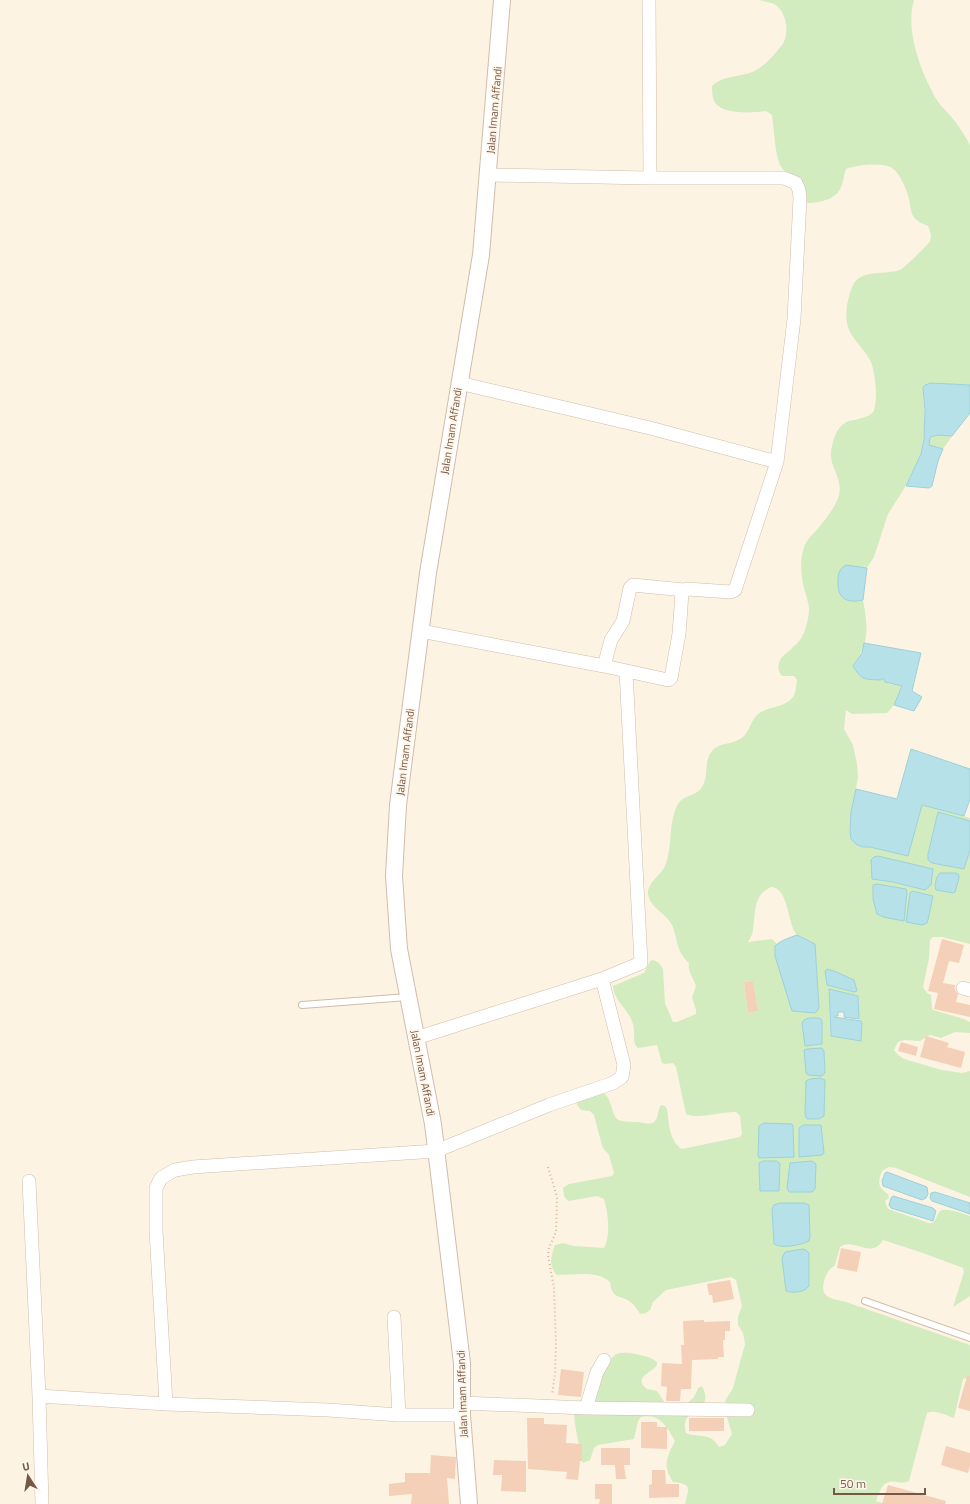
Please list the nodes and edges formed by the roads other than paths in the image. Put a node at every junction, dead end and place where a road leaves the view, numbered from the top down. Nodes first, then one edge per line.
1 (502, 0) edge
2 (649, 0) edge
3 (488, 175) junction
4 (650, 178) junction
5 (459, 383) junction
6 (777, 462) junction
7 (684, 590) junction
8 (421, 631) junction
9 (604, 666) junction
10 (626, 671) junction
11 (602, 979) junction
12 (408, 997) junction
13 (302, 1005) dead end
14 (416, 1038) junction
15 (436, 1151) junction
16 (29, 1181) dead end
17 (864, 1301) dead end
18 (394, 1317) dead end
19 (970, 1338) edge
20 (604, 1360) dead end
21 (39, 1396) junction
22 (166, 1404) junction
23 (586, 1408) junction
24 (462, 1409) junction
25 (748, 1410) dead end
26 (399, 1415) junction
27 (42, 1504) edge
28 (469, 1504) edge

1 - 3 street, Jalan Imam Affandi
2 - 4 street
3 - 4 street
3 - 5 street, Jalan Imam Affandi
4 - 6 street
5 - 6 street
5 - 8 street, Jalan Imam Affandi
6 - 7 street
7 - 9 street
7 - 10 street
8 - 9 street
8 - 12 street, Jalan Imam Affandi
9 - 10 street
10 - 11 street
11 - 14 street
11 - 15 street
12 - 13 lane
12 - 14 street, Jalan Imam Affandi
14 - 15 street, Jalan Imam Affandi
15 - 22 street
15 - 24 street, Jalan Imam Affandi
16 - 21 street
17 - 19 lane
18 - 26 street
20 - 23 street
21 - 22 street
21 - 27 street
22 - 26 street
23 - 24 street
23 - 25 street
24 - 26 street
24 - 28 street, Jalan Imam Affandi

